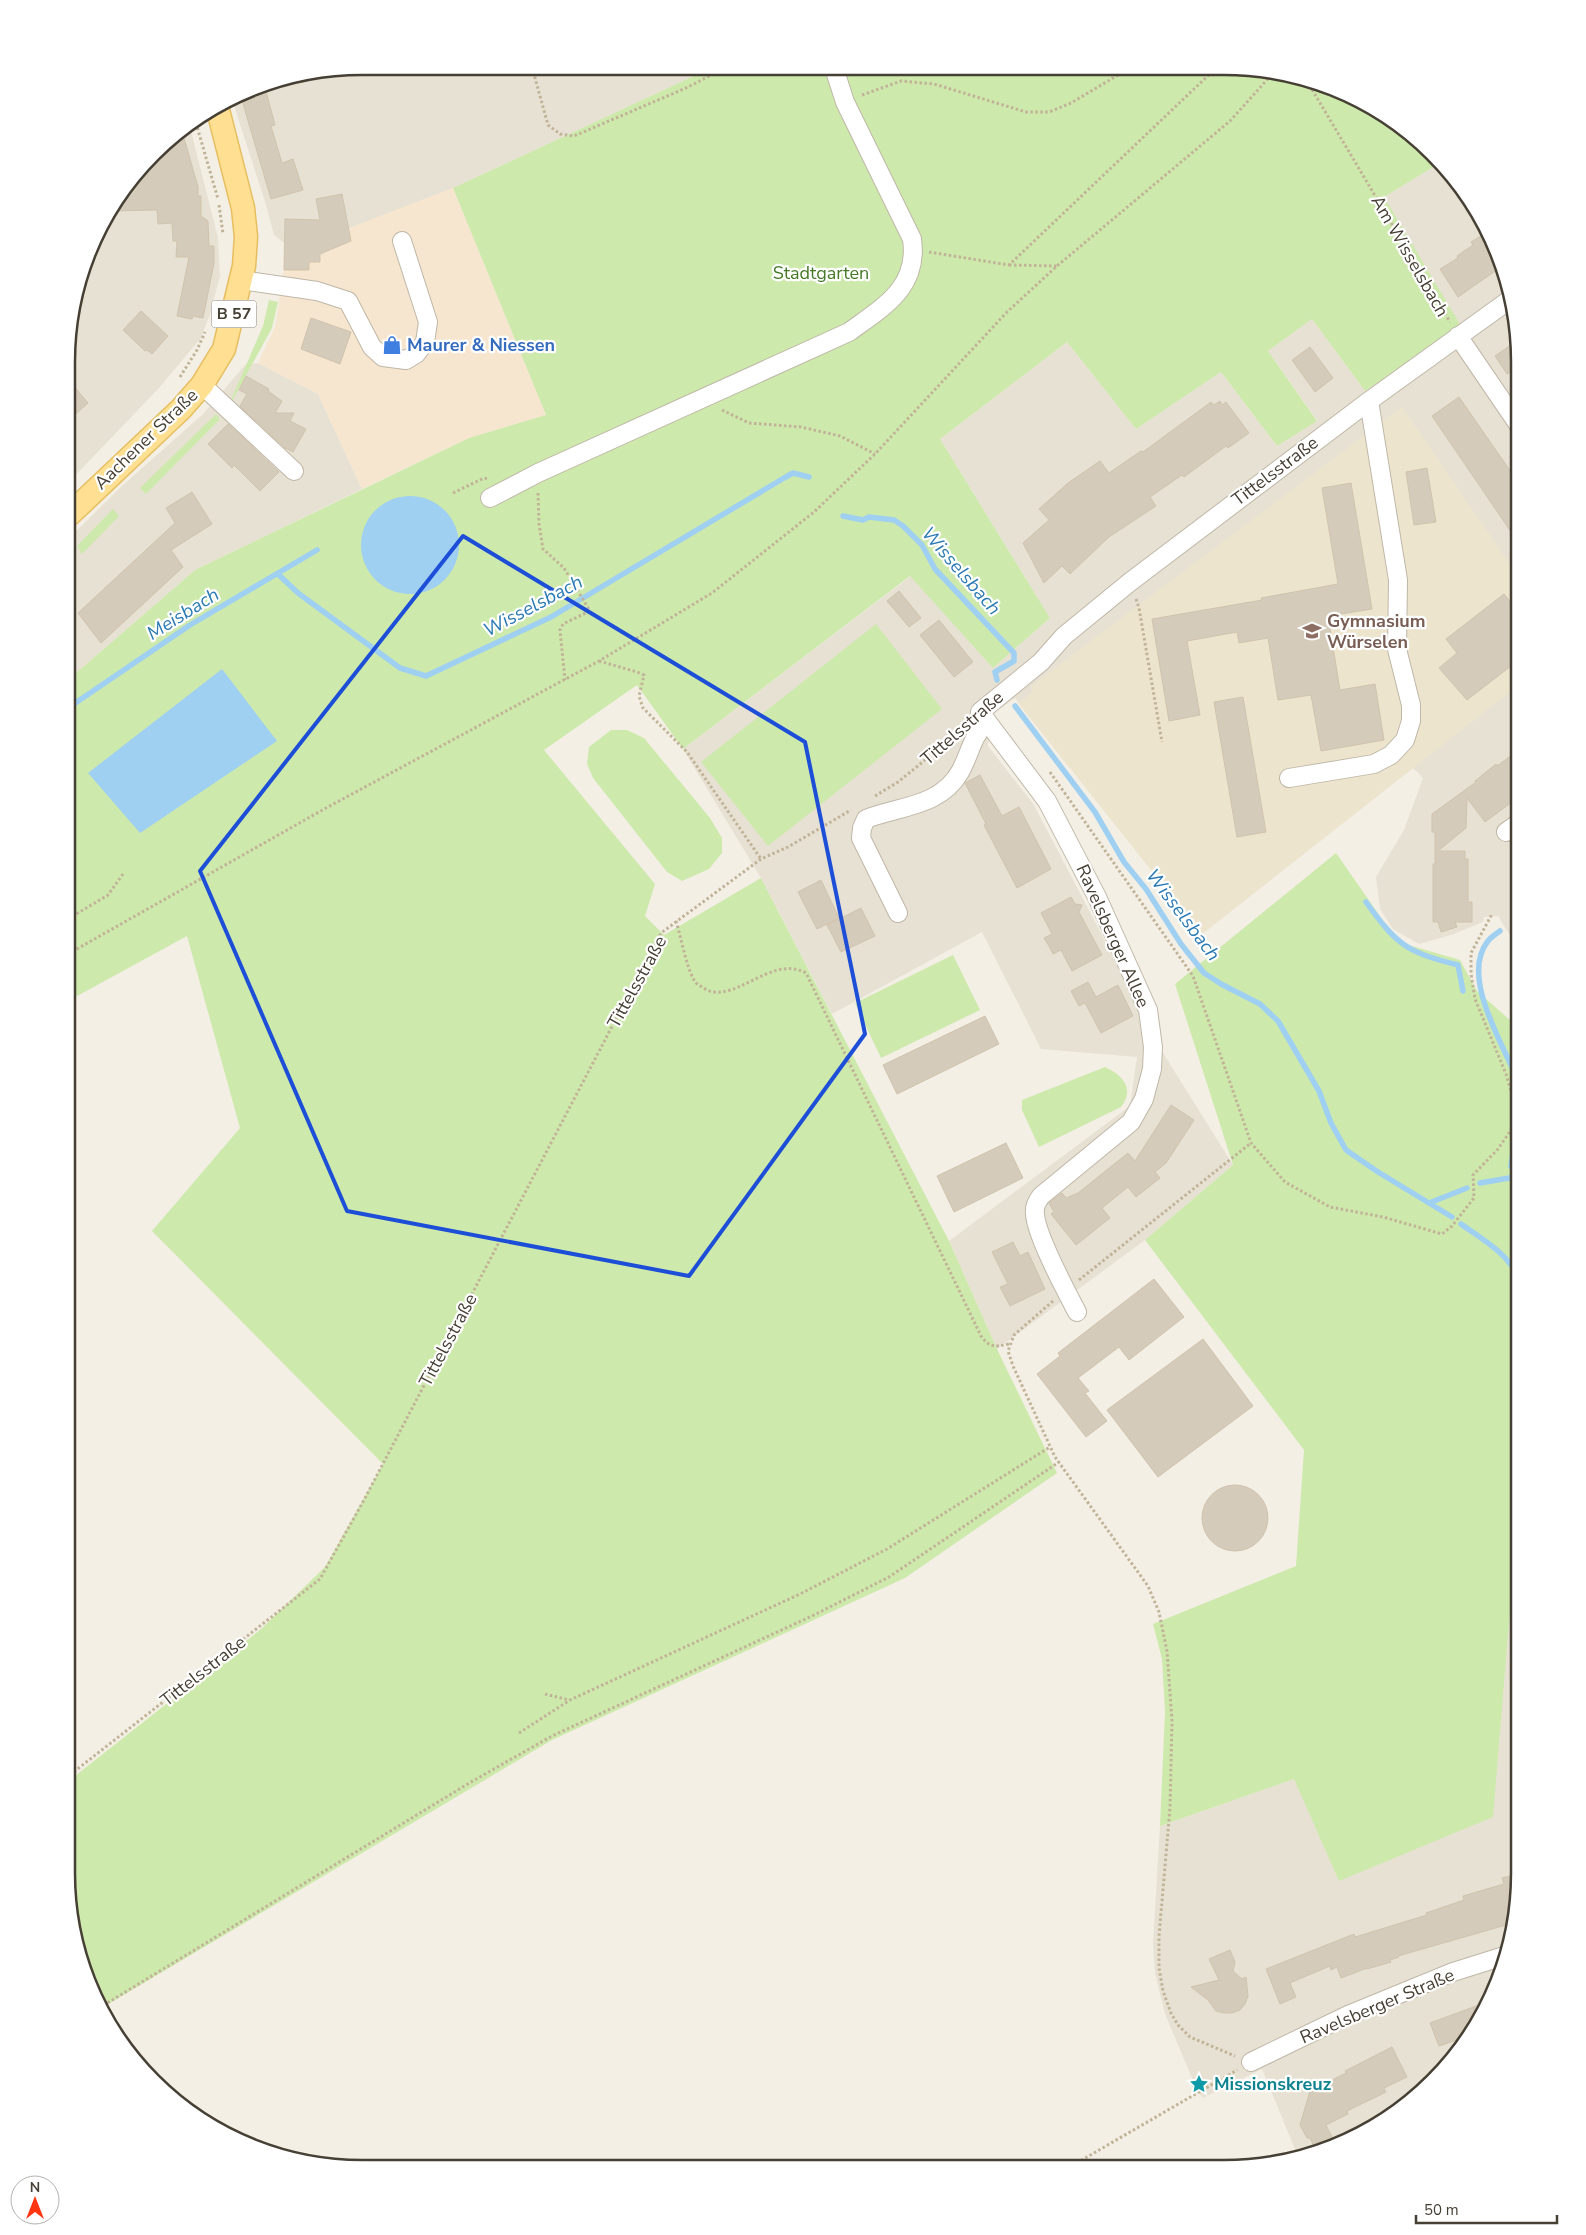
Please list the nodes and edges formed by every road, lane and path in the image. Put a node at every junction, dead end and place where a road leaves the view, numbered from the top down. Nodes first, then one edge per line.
1 (534, 75) edge
2 (711, 75) edge
3 (836, 75) edge
4 (1118, 75) edge
5 (1209, 75) edge
6 (1268, 79) edge
7 (1313, 89) edge
8 (844, 102) junction
9 (219, 113) edge
10 (197, 127) edge
11 (402, 241) dead end
12 (224, 242) dead end
13 (914, 254) junction
14 (1009, 265) junction
15 (1057, 266) junction
16 (241, 280) junction
17 (1504, 303) edge
18 (207, 329) dead end
19 (1458, 336) junction
20 (177, 380) dead end
21 (202, 384) junction
22 (1369, 401) junction
23 (694, 403) junction
24 (1511, 414) edge
25 (875, 454) junction
26 (294, 471) dead end
27 (538, 473) junction
28 (490, 498) dead end
29 (75, 508) edge
30 (1130, 582) junction
31 (600, 661) junction
32 (565, 680) junction
33 (983, 716) junction
34 (1162, 742) dead end
35 (1048, 769) dead end
36 (1289, 778) dead end
37 (873, 797) dead end
38 (856, 807) dead end
39 (761, 859) junction
40 (123, 874) dead end
41 (898, 913) dead end
42 (1492, 914) dead end
43 (75, 915) edge
44 (676, 921) junction
45 (75, 950) edge
46 (1511, 1091) edge
47 (1511, 1130) edge
48 (1251, 1143) junction
49 (1066, 1290) junction
50 (1077, 1312) dead end
51 (1010, 1344) junction
52 (1050, 1447) junction
53 (1059, 1462) junction
54 (545, 1694) dead end
55 (570, 1700) junction
56 (519, 1733) dead end
57 (75, 1771) edge
58 (1498, 1958) edge
59 (107, 2003) edge
60 (1251, 2062) junction
61 (1082, 2160) edge

1 - 2 path
3 - 8 street
4 - 8 path
5 - 14 path
6 - 15 path
7 - 19 path, Am Wisselsbach
8 - 13 street
9 - 16 main road, Aachener Straße / B 57
10 - 12 path
11 - 16 street
13 - 14 path
13 - 23 street
14 - 15 path
15 - 25 path
16 - 21 main road, Aachener Straße / B 57
17 - 19 street, Tittelsstraße
18 - 20 path
19 - 22 street, Tittelsstraße
19 - 24 street, Am Wisselsbach
21 - 26 street, Aachener Straße
21 - 29 main road, Aachener Straße / B 57
22 - 30 street, Tittelsstraße
22 - 36 street
23 - 25 path
23 - 27 street
25 - 31 path
27 - 28 street
27 - 32 path
30 - 33 street, Tittelsstraße
30 - 34 path
31 - 32 path
31 - 39 path
32 - 45 path
33 - 37 path, Tittelsstraße
33 - 41 street
33 - 49 street, Ravelsberger Allee
35 - 48 path
38 - 39 path, Tittelsstraße
39 - 44 path, Tittelsstraße
40 - 43 path
42 - 46 path
44 - 51 path
44 - 57 path, Tittelsstraße
47 - 48 path
48 - 49 path
49 - 50 street, Ravelsberger Allee
49 - 51 path
51 - 52 path
52 - 53 path
52 - 55 path
53 - 59 path
53 - 60 path
54 - 55 path
55 - 56 path
58 - 60 street, Ravelsberger Straße
60 - 61 path

